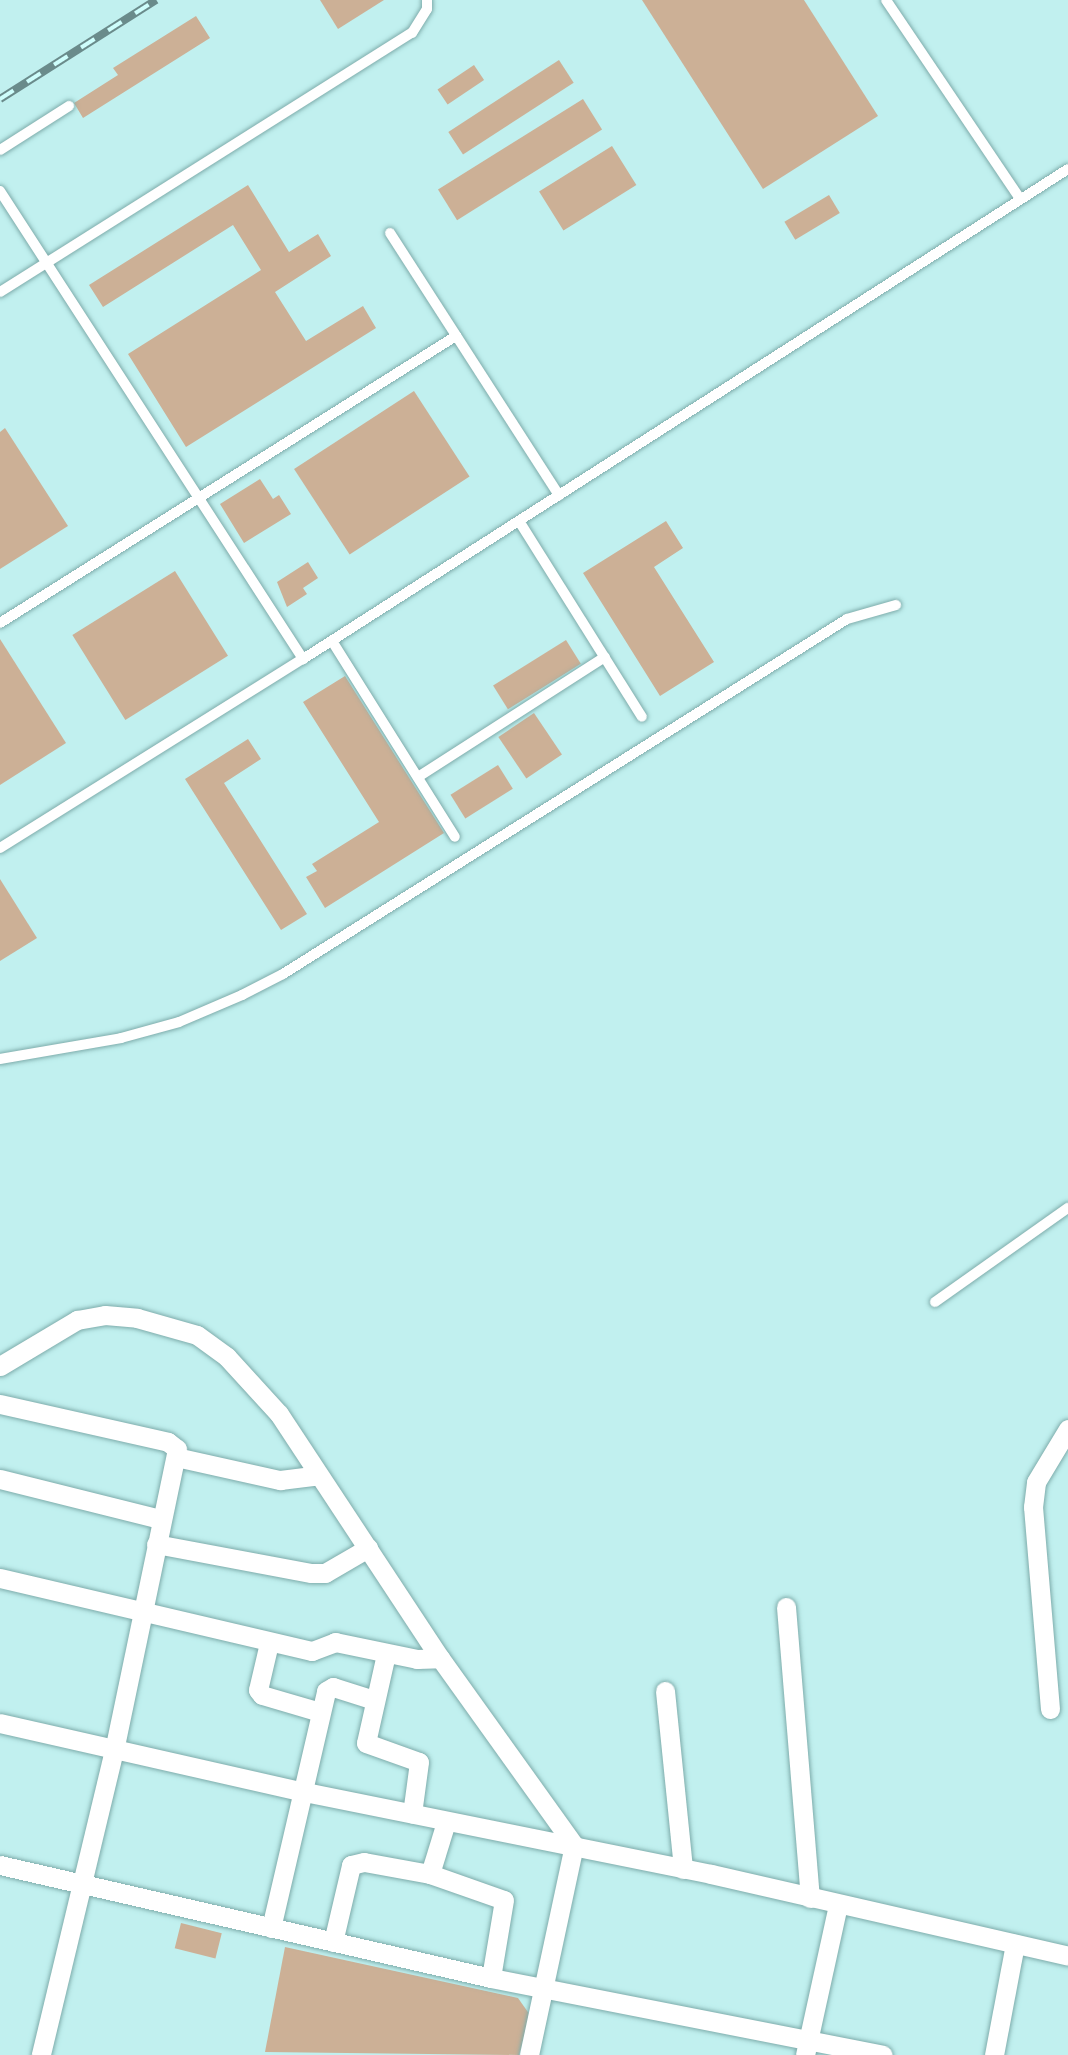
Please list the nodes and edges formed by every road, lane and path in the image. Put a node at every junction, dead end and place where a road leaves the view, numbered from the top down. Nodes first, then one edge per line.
1 (427, 0) edge
2 (886, 0) edge
3 (69, 106) dead end
4 (0, 150) edge
5 (1068, 169) edge
6 (0, 191) edge
7 (1020, 199) junction
8 (390, 233) dead end
9 (46, 263) junction
10 (0, 292) edge
11 (456, 336) junction
12 (559, 495) junction
13 (199, 498) junction
14 (519, 521) junction
15 (896, 606) dead end
16 (0, 623) edge
17 (332, 641) junction
18 (605, 657) junction
19 (303, 659) junction
20 (642, 717) dead end
21 (418, 777) junction
22 (455, 836) dead end
23 (0, 848) edge
24 (0, 1059) edge
25 (1068, 1208) edge
26 (935, 1302) dead end
27 (0, 1366) edge
28 (0, 1404) edge
29 (1068, 1429) edge
30 (176, 1457) junction
31 (318, 1475) junction
32 (0, 1479) edge
33 (160, 1519) junction
34 (156, 1545) junction
35 (368, 1548) junction
36 (0, 1578) edge
37 (786, 1607) dead end
38 (142, 1612) junction
39 (269, 1643) junction
40 (386, 1654) junction
41 (440, 1658) junction
42 (665, 1691) dead end
43 (374, 1700) junction
44 (1049, 1709) dead end
45 (320, 1713) junction
46 (0, 1723) edge
47 (114, 1750) junction
48 (300, 1791) junction
49 (412, 1814) junction
50 (446, 1822) junction
51 (574, 1845) junction
52 (0, 1865) edge
53 (683, 1869) junction
54 (430, 1874) junction
55 (81, 1883) junction
56 (810, 1898) junction
57 (838, 1905) junction
58 (271, 1928) junction
59 (333, 1942) junction
60 (1015, 1944) junction
61 (1068, 1956) edge
62 (491, 1978) junction
63 (544, 1986) junction
64 (806, 2048) edge
65 (41, 2055) edge
66 (529, 2055) edge
67 (882, 2055) edge
68 (994, 2055) edge

1 - 9 lane
2 - 7 lane
3 - 4 lane
5 - 7 lane
6 - 9 lane
7 - 12 lane
8 - 11 lane
9 - 10 lane
9 - 13 lane
11 - 12 lane
11 - 13 lane
12 - 14 lane
13 - 16 lane
13 - 19 lane
14 - 17 lane
14 - 18 lane
15 - 24 lane
17 - 19 lane
17 - 21 lane
18 - 20 lane
18 - 21 lane
19 - 23 lane
21 - 22 lane
25 - 26 lane
27 - 31 street
28 - 30 street
29 - 44 street
30 - 31 street
30 - 33 street
31 - 35 street
32 - 33 street
33 - 34 street
34 - 35 street
34 - 38 street
35 - 41 street
36 - 38 street
37 - 56 street
38 - 39 street
38 - 47 street
39 - 40 street
39 - 45 street
40 - 41 street
40 - 43 street
41 - 51 street
42 - 53 street
43 - 45 street
43 - 49 street
45 - 48 street
46 - 47 street
47 - 48 street
47 - 55 street
48 - 49 street
48 - 58 street
49 - 50 street
50 - 51 street
50 - 54 street
51 - 53 street
51 - 63 street
52 - 55 street
53 - 56 street
54 - 59 street
54 - 62 street
55 - 58 street
55 - 65 street
56 - 57 street
57 - 60 street
57 - 64 street
58 - 59 street
59 - 62 street
60 - 61 street
60 - 68 street
62 - 63 street
63 - 64 street
63 - 66 street
64 - 67 street

